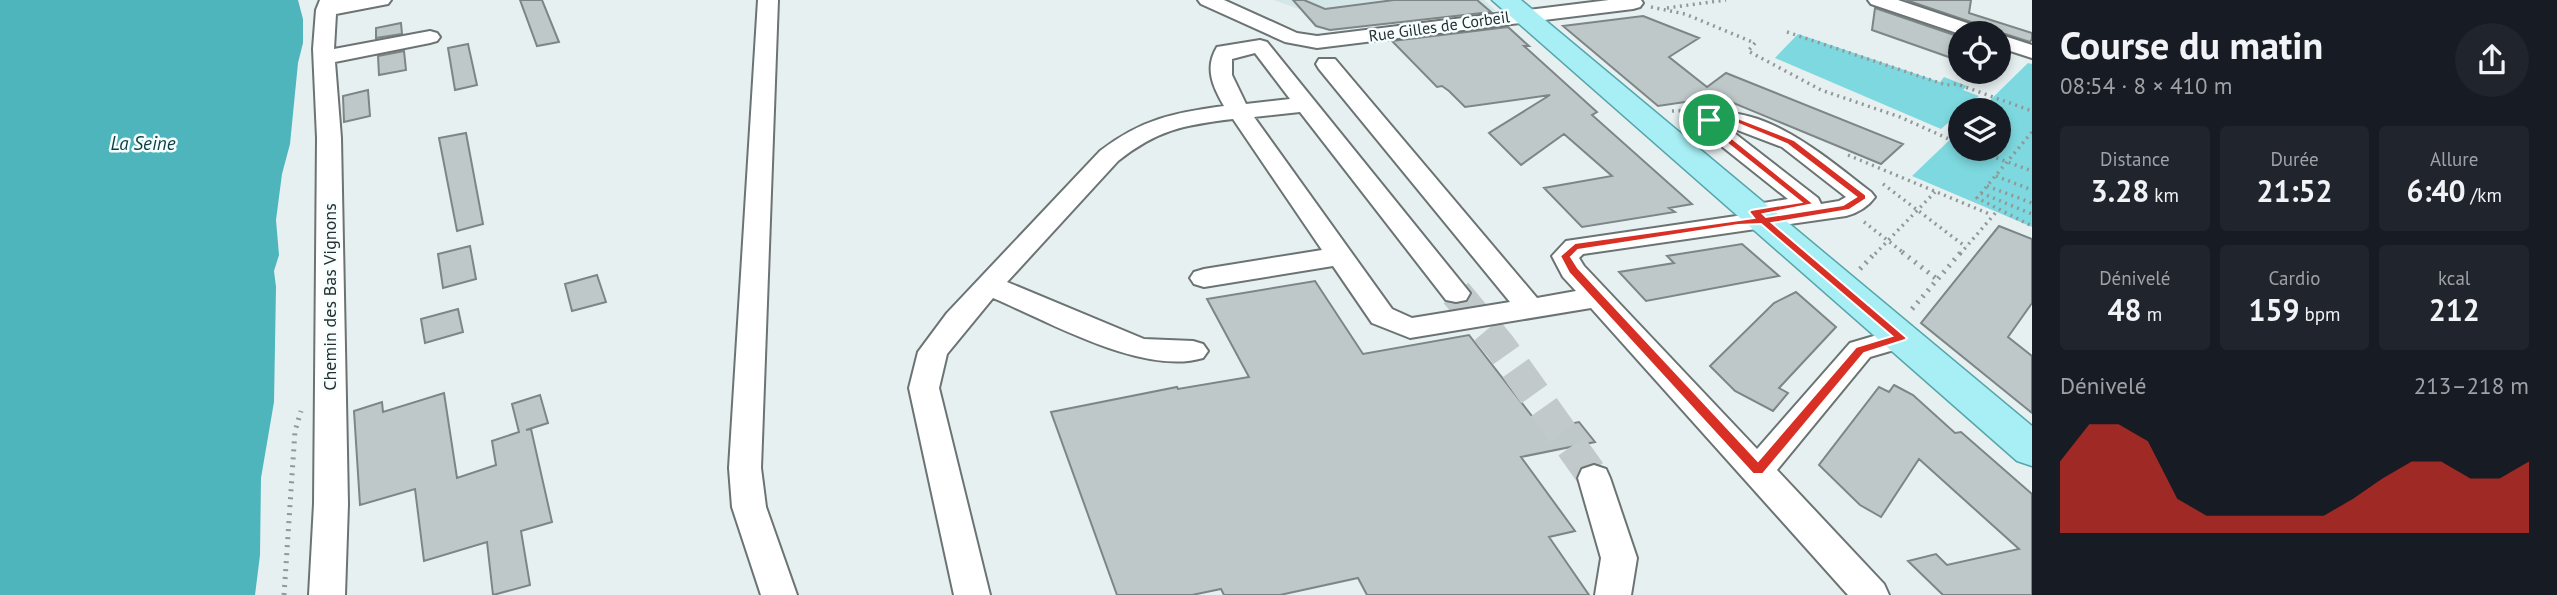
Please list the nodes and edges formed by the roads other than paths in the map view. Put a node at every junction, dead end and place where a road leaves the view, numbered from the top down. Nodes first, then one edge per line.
1 (381, 0) edge
2 (768, 0) edge
3 (1208, 0) edge
4 (1878, 0) edge
5 (1633, 4) road end
6 (328, 5) edge
7 (1523, 9) edge
8 (1936, 9) edge
9 (1957, 21) edge
10 (430, 37) dead end
11 (2011, 45) edge
12 (2032, 52) edge
13 (326, 57) junction
14 (1327, 64) dead end
15 (1306, 104) junction
16 (1240, 113) junction
17 (1759, 217) junction
18 (1340, 256) junction
19 (1204, 278) dead end
20 (988, 285) junction
21 (1456, 293) tunnel mouth
22 (1598, 297) junction
23 (1531, 309) junction
24 (1897, 335) junction
25 (1193, 351) dead end
26 (2027, 445) edge
27 (1758, 470) junction
28 (1594, 478) tunnel mouth
29 (327, 595) edge
30 (779, 595) edge
31 (972, 595) edge
32 (1613, 595) edge
33 (1871, 595) edge

1 - 6 street
2 - 30 street
3 - 7 street, Rue Gilles de Corbeil
4 - 8 street
5 - 7 street, Rue Gilles de Corbeil
6 - 13 street, Chemin des Bas Vignons
7 - 17 main road
8 - 9 street
10 - 13 street
11 - 12 street
13 - 29 street, Chemin des Bas Vignons
14 - 23 street
15 - 16 street
15 - 16 street
15 - 21 street
16 - 18 street
16 - 20 street
17 - 17 street
17 - 22 street
17 - 24 main road
18 - 19 street
18 - 23 street
20 - 25 street
20 - 31 street
22 - 23 street
22 - 27 street
24 - 26 main road
24 - 27 street
27 - 33 street
28 - 32 street

